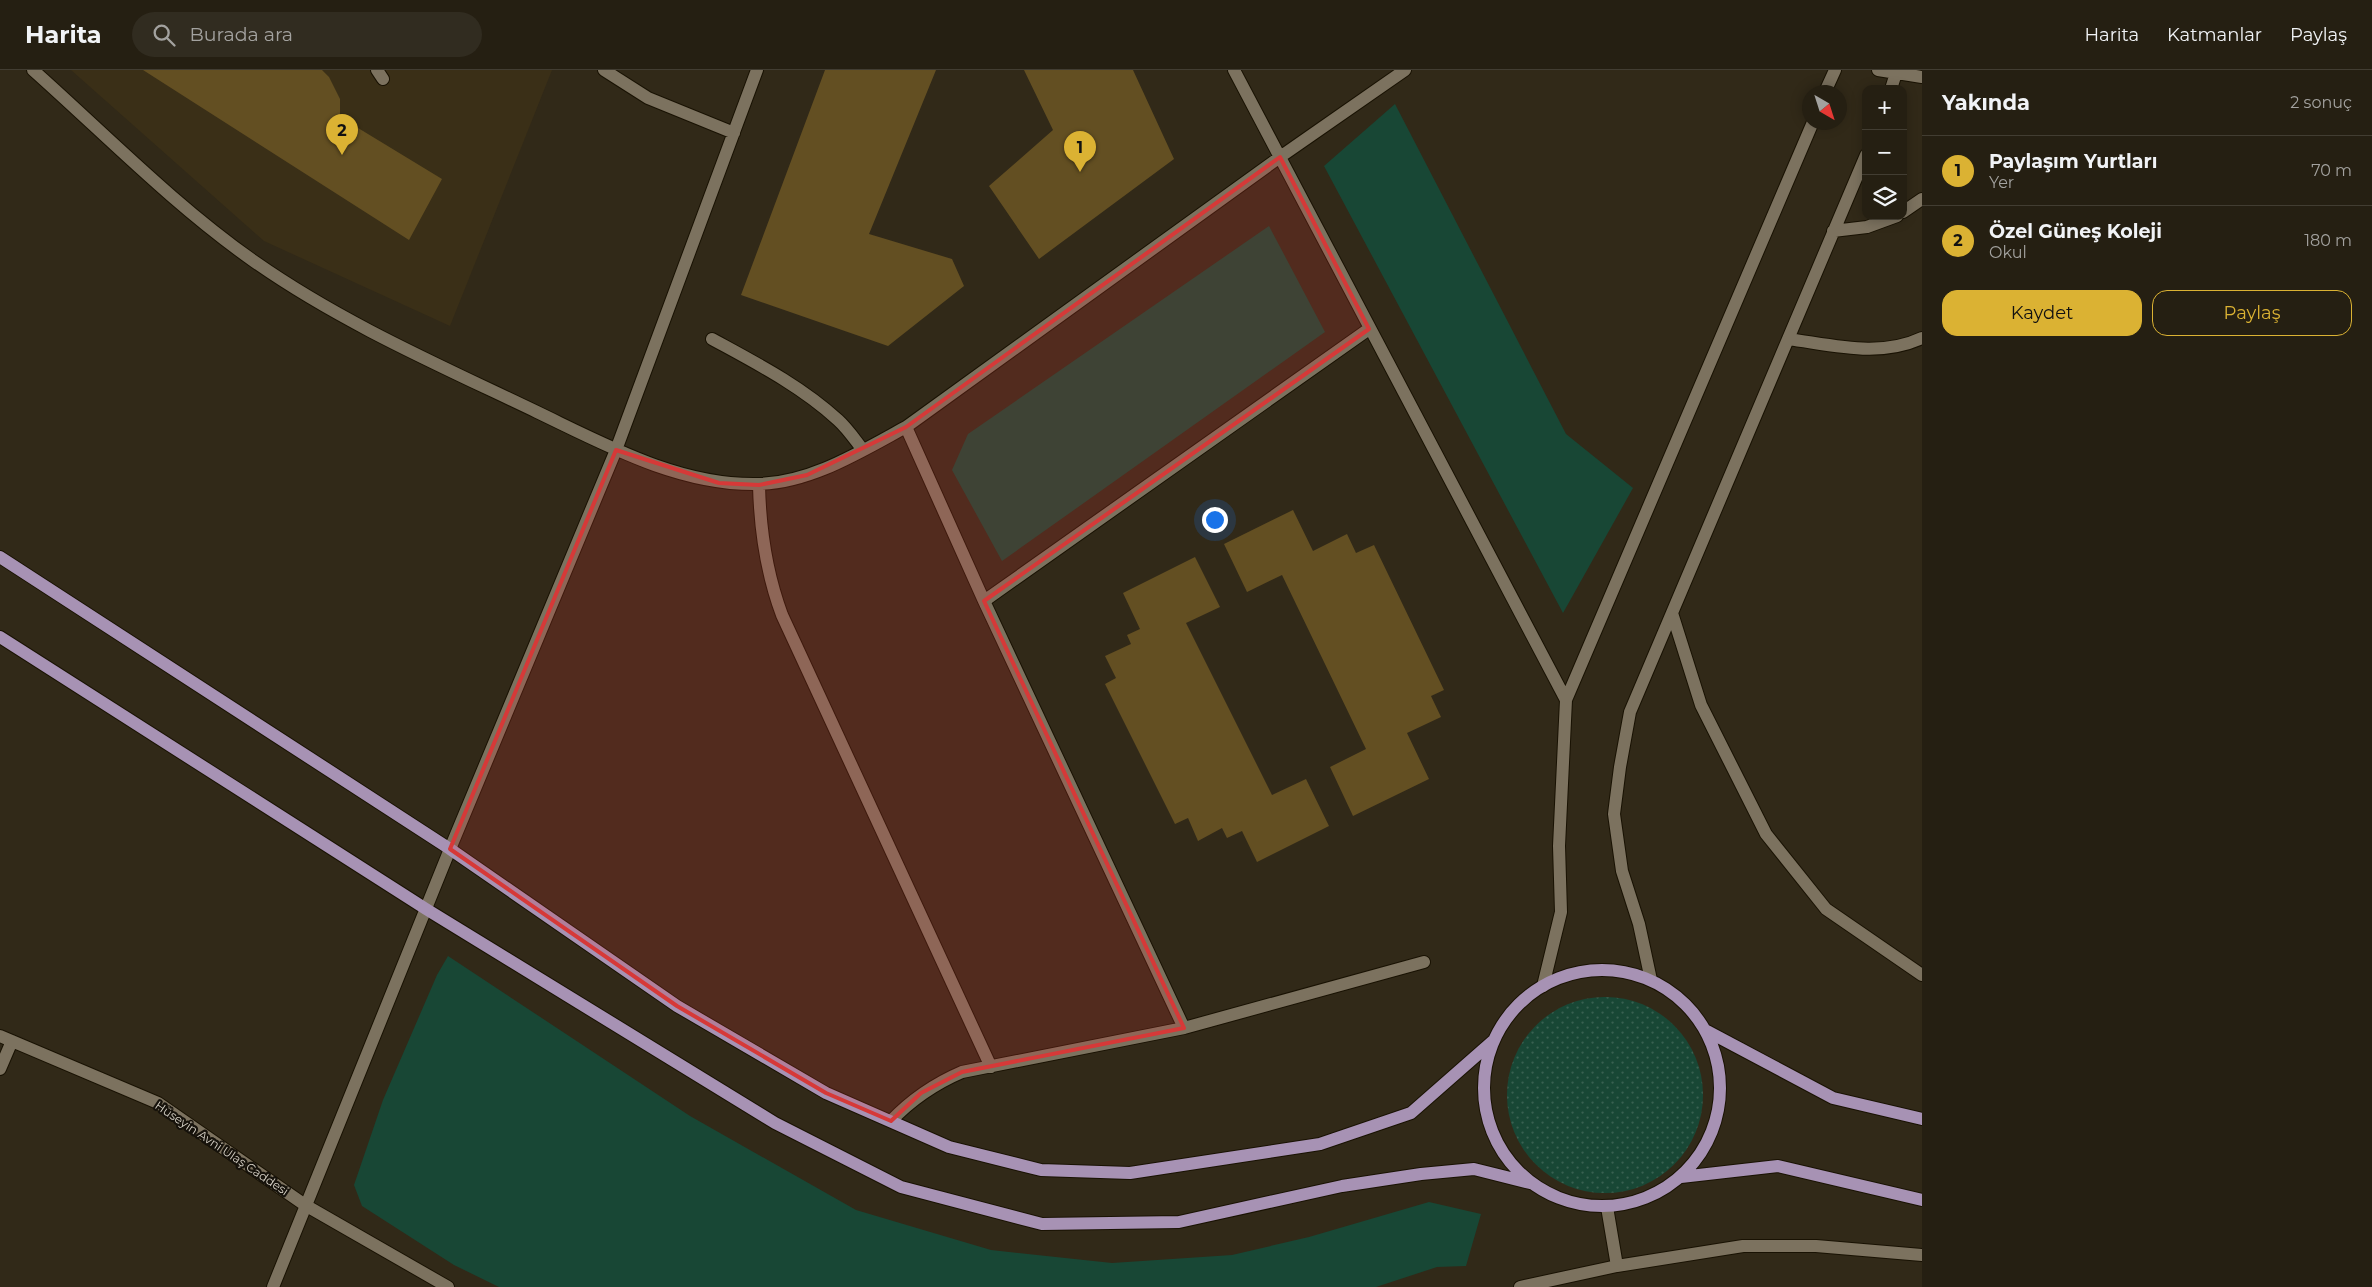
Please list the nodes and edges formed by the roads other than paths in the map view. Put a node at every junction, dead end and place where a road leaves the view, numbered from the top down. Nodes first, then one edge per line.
1 (33, 70) edge
2 (604, 70) edge
3 (757, 70) edge
4 (1234, 70) edge
5 (1405, 70) edge
6 (1835, 70) edge
7 (1878, 70) edge
8 (1897, 72) edge
9 (1922, 77) edge
10 (1828, 85) edge
11 (1892, 85) edge
12 (1809, 130) edge
13 (734, 133) junction
14 (1280, 157) junction
15 (1862, 164) edge
16 (1922, 199) edge
17 (1907, 209) edge
18 (1886, 220) edge
19 (1834, 231) junction
20 (1369, 329) junction
21 (1922, 338) edge
22 (1788, 339) junction
23 (712, 340) dead end
24 (906, 427) junction
25 (616, 450) junction
26 (863, 450) junction
27 (759, 484) junction
28 (0, 556) edge
29 (984, 602) junction
30 (1672, 613) junction
31 (0, 638) edge
32 (1566, 700) junction
33 (450, 849) junction
34 (426, 909) junction
35 (1424, 962) dead end
36 (1921, 973) edge
37 (1652, 980) junction
38 (1543, 986) junction
39 (1184, 1028) junction
40 (1707, 1031) junction
41 (0, 1036) edge
42 (12, 1041) junction
43 (1493, 1041) junction
44 (991, 1067) junction
45 (0, 1070) edge
46 (1922, 1119) edge
47 (890, 1121) junction
48 (1681, 1177) junction
49 (1530, 1183) junction
50 (1922, 1200) edge
51 (305, 1204) junction
52 (1606, 1207) junction
53 (1922, 1255) edge
54 (1617, 1266) junction
55 (273, 1287) edge
56 (448, 1287) edge
57 (1520, 1287) edge

1 - 25 street
2 - 13 street
3 - 13 street
4 - 14 street
5 - 14 street
6 - 10 street
7 - 8 street
8 - 9 street
8 - 11 street
12 - 32 street
13 - 25 street
14 - 20 street
14 - 24 street
15 - 19 street
16 - 17 street
18 - 19 street
19 - 22 street
20 - 29 street
20 - 32 street
21 - 22 street
22 - 30 street
23 - 26 street
24 - 26 street
24 - 29 street
25 - 27 street
25 - 33 street
26 - 27 street
27 - 44 street
28 - 33 main road
29 - 39 street
30 - 36 street
30 - 37 street
31 - 34 main road
32 - 38 street
33 - 34 street
33 - 47 main road
34 - 49 main road
34 - 51 street
35 - 39 street
37 - 38 main road
37 - 40 main road
38 - 43 main road
39 - 44 street
40 - 46 main road
40 - 48 main road
41 - 42 street, Hüseyin Avni Ulaş Caddesi
42 - 45 street
42 - 51 street, Hüseyin Avni Ulaş Caddesi
43 - 47 main road
43 - 49 main road
44 - 47 street
48 - 50 main road
48 - 52 main road
49 - 52 main road
51 - 55 street
51 - 56 street, Hüseyin Avni Ulaş Caddesi
52 - 54 street
53 - 54 street
54 - 57 street

